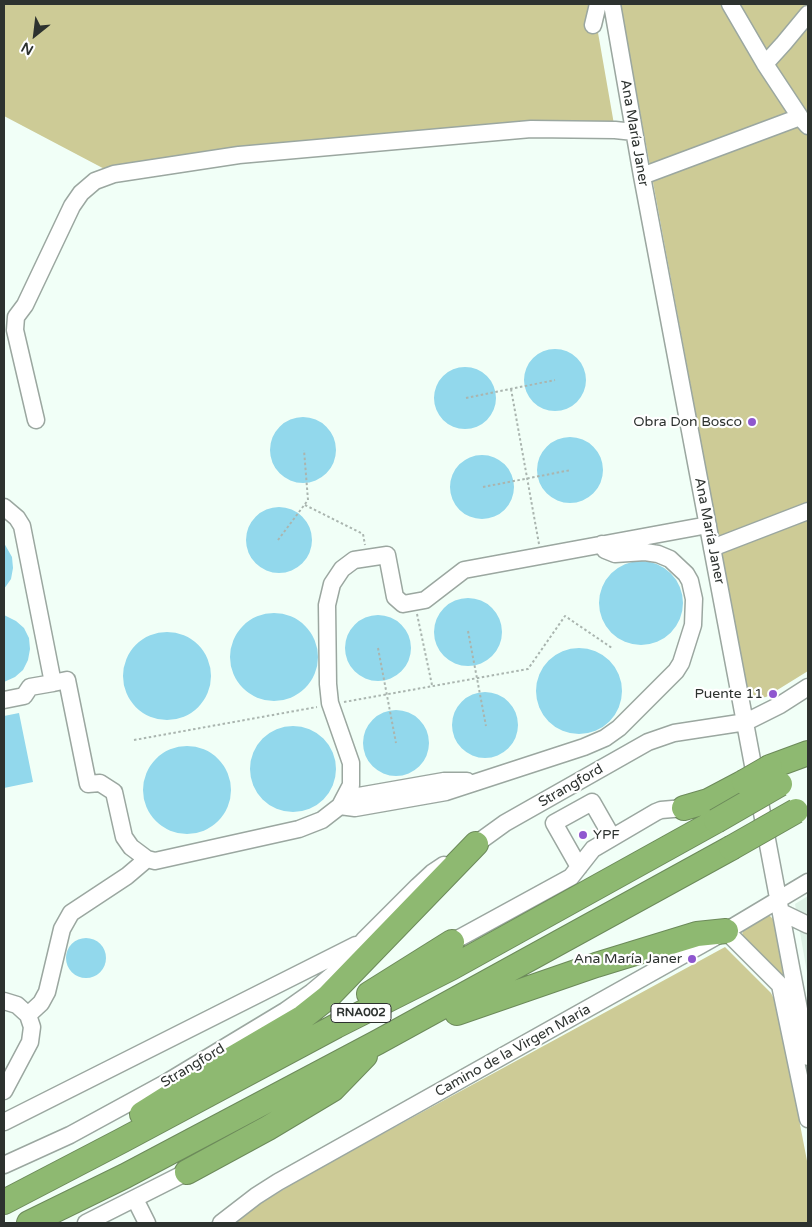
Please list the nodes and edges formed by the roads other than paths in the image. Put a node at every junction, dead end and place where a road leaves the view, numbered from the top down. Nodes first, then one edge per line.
1 (598, 4) edge
2 (612, 4) edge
3 (730, 4) edge
4 (808, 14) edge
5 (593, 24) dead end
6 (765, 64) junction
7 (804, 122) edge
8 (634, 132) junction
9 (642, 176) junction
10 (10, 321) edge
11 (36, 420) dead end
12 (4, 507) edge
13 (808, 511) edge
14 (708, 524) junction
15 (602, 544) junction
16 (712, 548) junction
17 (53, 683) junction
18 (808, 687) edge
19 (4, 700) edge
20 (746, 722) junction
21 (808, 753) edge
22 (808, 768) edge
23 (775, 776) junction
24 (340, 806) junction
25 (684, 808) joint
26 (802, 808) edge
27 (612, 838) junction
28 (476, 844) junction
29 (147, 859) junction
30 (579, 867) junction
31 (808, 882) edge
32 (780, 906) junction
33 (808, 925) edge
34 (726, 931) junction
35 (364, 940) junction
36 (452, 942) joint
37 (4, 1001) edge
38 (28, 1016) junction
39 (336, 1026) junction
40 (385, 1039) junction
41 (808, 1058) edge
42 (4, 1091) edge
43 (808, 1119) edge
44 (4, 1122) edge
45 (123, 1140) junction
46 (4, 1165) edge
47 (188, 1172) joint
48 (135, 1199) junction
49 (4, 1202) edge
50 (30, 1223) edge
51 (86, 1223) edge
52 (147, 1223) edge
53 (221, 1223) edge

1 - 5 street
2 - 8 street, Ana María Janer
3 - 6 street
4 - 6 street
6 - 7 street
7 - 9 street
8 - 9 street, Ana María Janer
8 - 10 street
9 - 14 street, Ana María Janer
10 - 11 street
12 - 17 street
13 - 16 street
14 - 15 street
14 - 16 street, Ana María Janer
15 - 24 street
15 - 24 street
16 - 20 street, Ana María Janer
17 - 19 street
17 - 29 street
18 - 20 street, Strangford
20 - 28 street, Strangford
20 - 32 street, Ana María Janer
21 - 23 highway
22 - 23 highway, RNA002
23 - 25 highway, bridge
23 - 39 highway, RNA002, bridge
24 - 29 street
25 - 27 street
26 - 40 highway, RNA002, bridge
27 - 30 street
27 - 30 street
28 - 35 street, Strangford
28 - 45 highway
29 - 38 street
30 - 36 street
31 - 32 street, Camino de la Virgen María
32 - 33 street
32 - 34 street, Camino de la Virgen María
32 - 41 street, Ana María Janer
34 - 40 highway
34 - 43 street
34 - 53 street, Camino de la Virgen María
35 - 44 street, Strangford
35 - 46 street, Strangford
36 - 39 highway
37 - 38 street
38 - 42 street
39 - 45 highway, RNA002
40 - 47 highway
40 - 50 highway, RNA002
45 - 49 highway, RNA002
47 - 48 street
48 - 51 street
48 - 52 street

